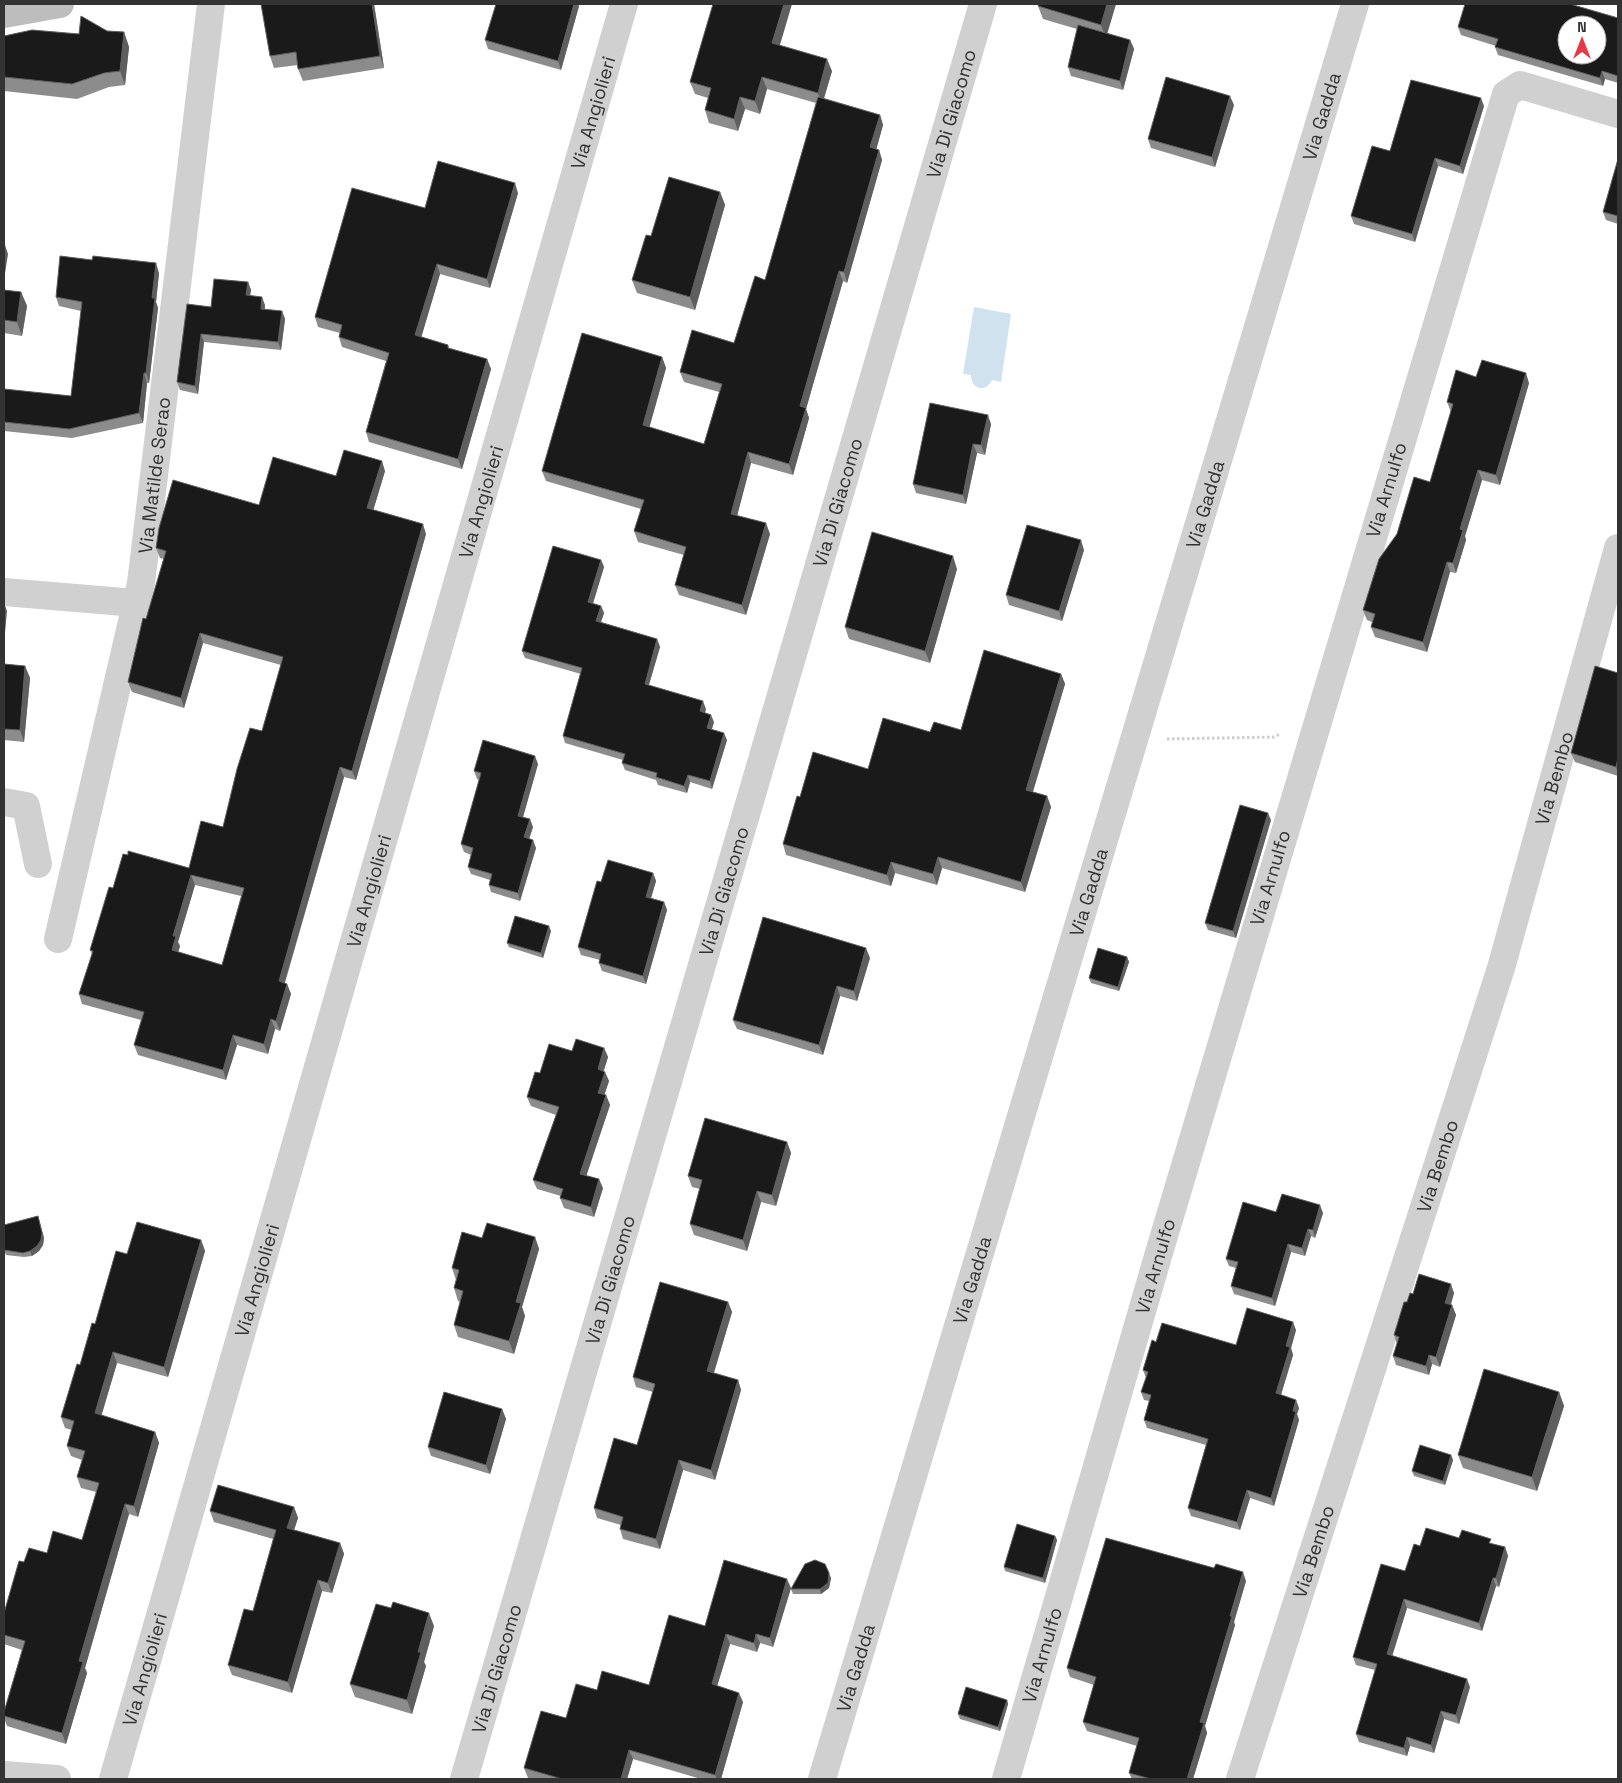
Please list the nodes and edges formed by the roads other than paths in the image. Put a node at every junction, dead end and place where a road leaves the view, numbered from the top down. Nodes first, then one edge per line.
1 (60, 4) edge
2 (211, 4) edge
3 (624, 4) edge
4 (982, 4) edge
5 (1355, 4) edge
6 (4, 14) edge
7 (1618, 114) edge
8 (1618, 548) edge
9 (4, 592) edge
10 (136, 603) junction
11 (4, 802) edge
12 (38, 864) dead end
13 (58, 940) dead end
14 (4, 1775) edge
15 (57, 1779) edge
16 (113, 1779) edge
17 (464, 1779) edge
18 (822, 1779) edge
19 (1006, 1779) edge
20 (1240, 1779) edge

1 - 6 street
2 - 10 street, Via Matilde Serao
3 - 16 street, Via Angiolieri
4 - 17 street, Via Di Giacomo
5 - 18 street, Via Gadda
7 - 19 street, Via Arnulfo
8 - 20 street, Via Bembo
9 - 10 street
10 - 13 street, Via Matilde Serao
11 - 12 street
14 - 15 street

